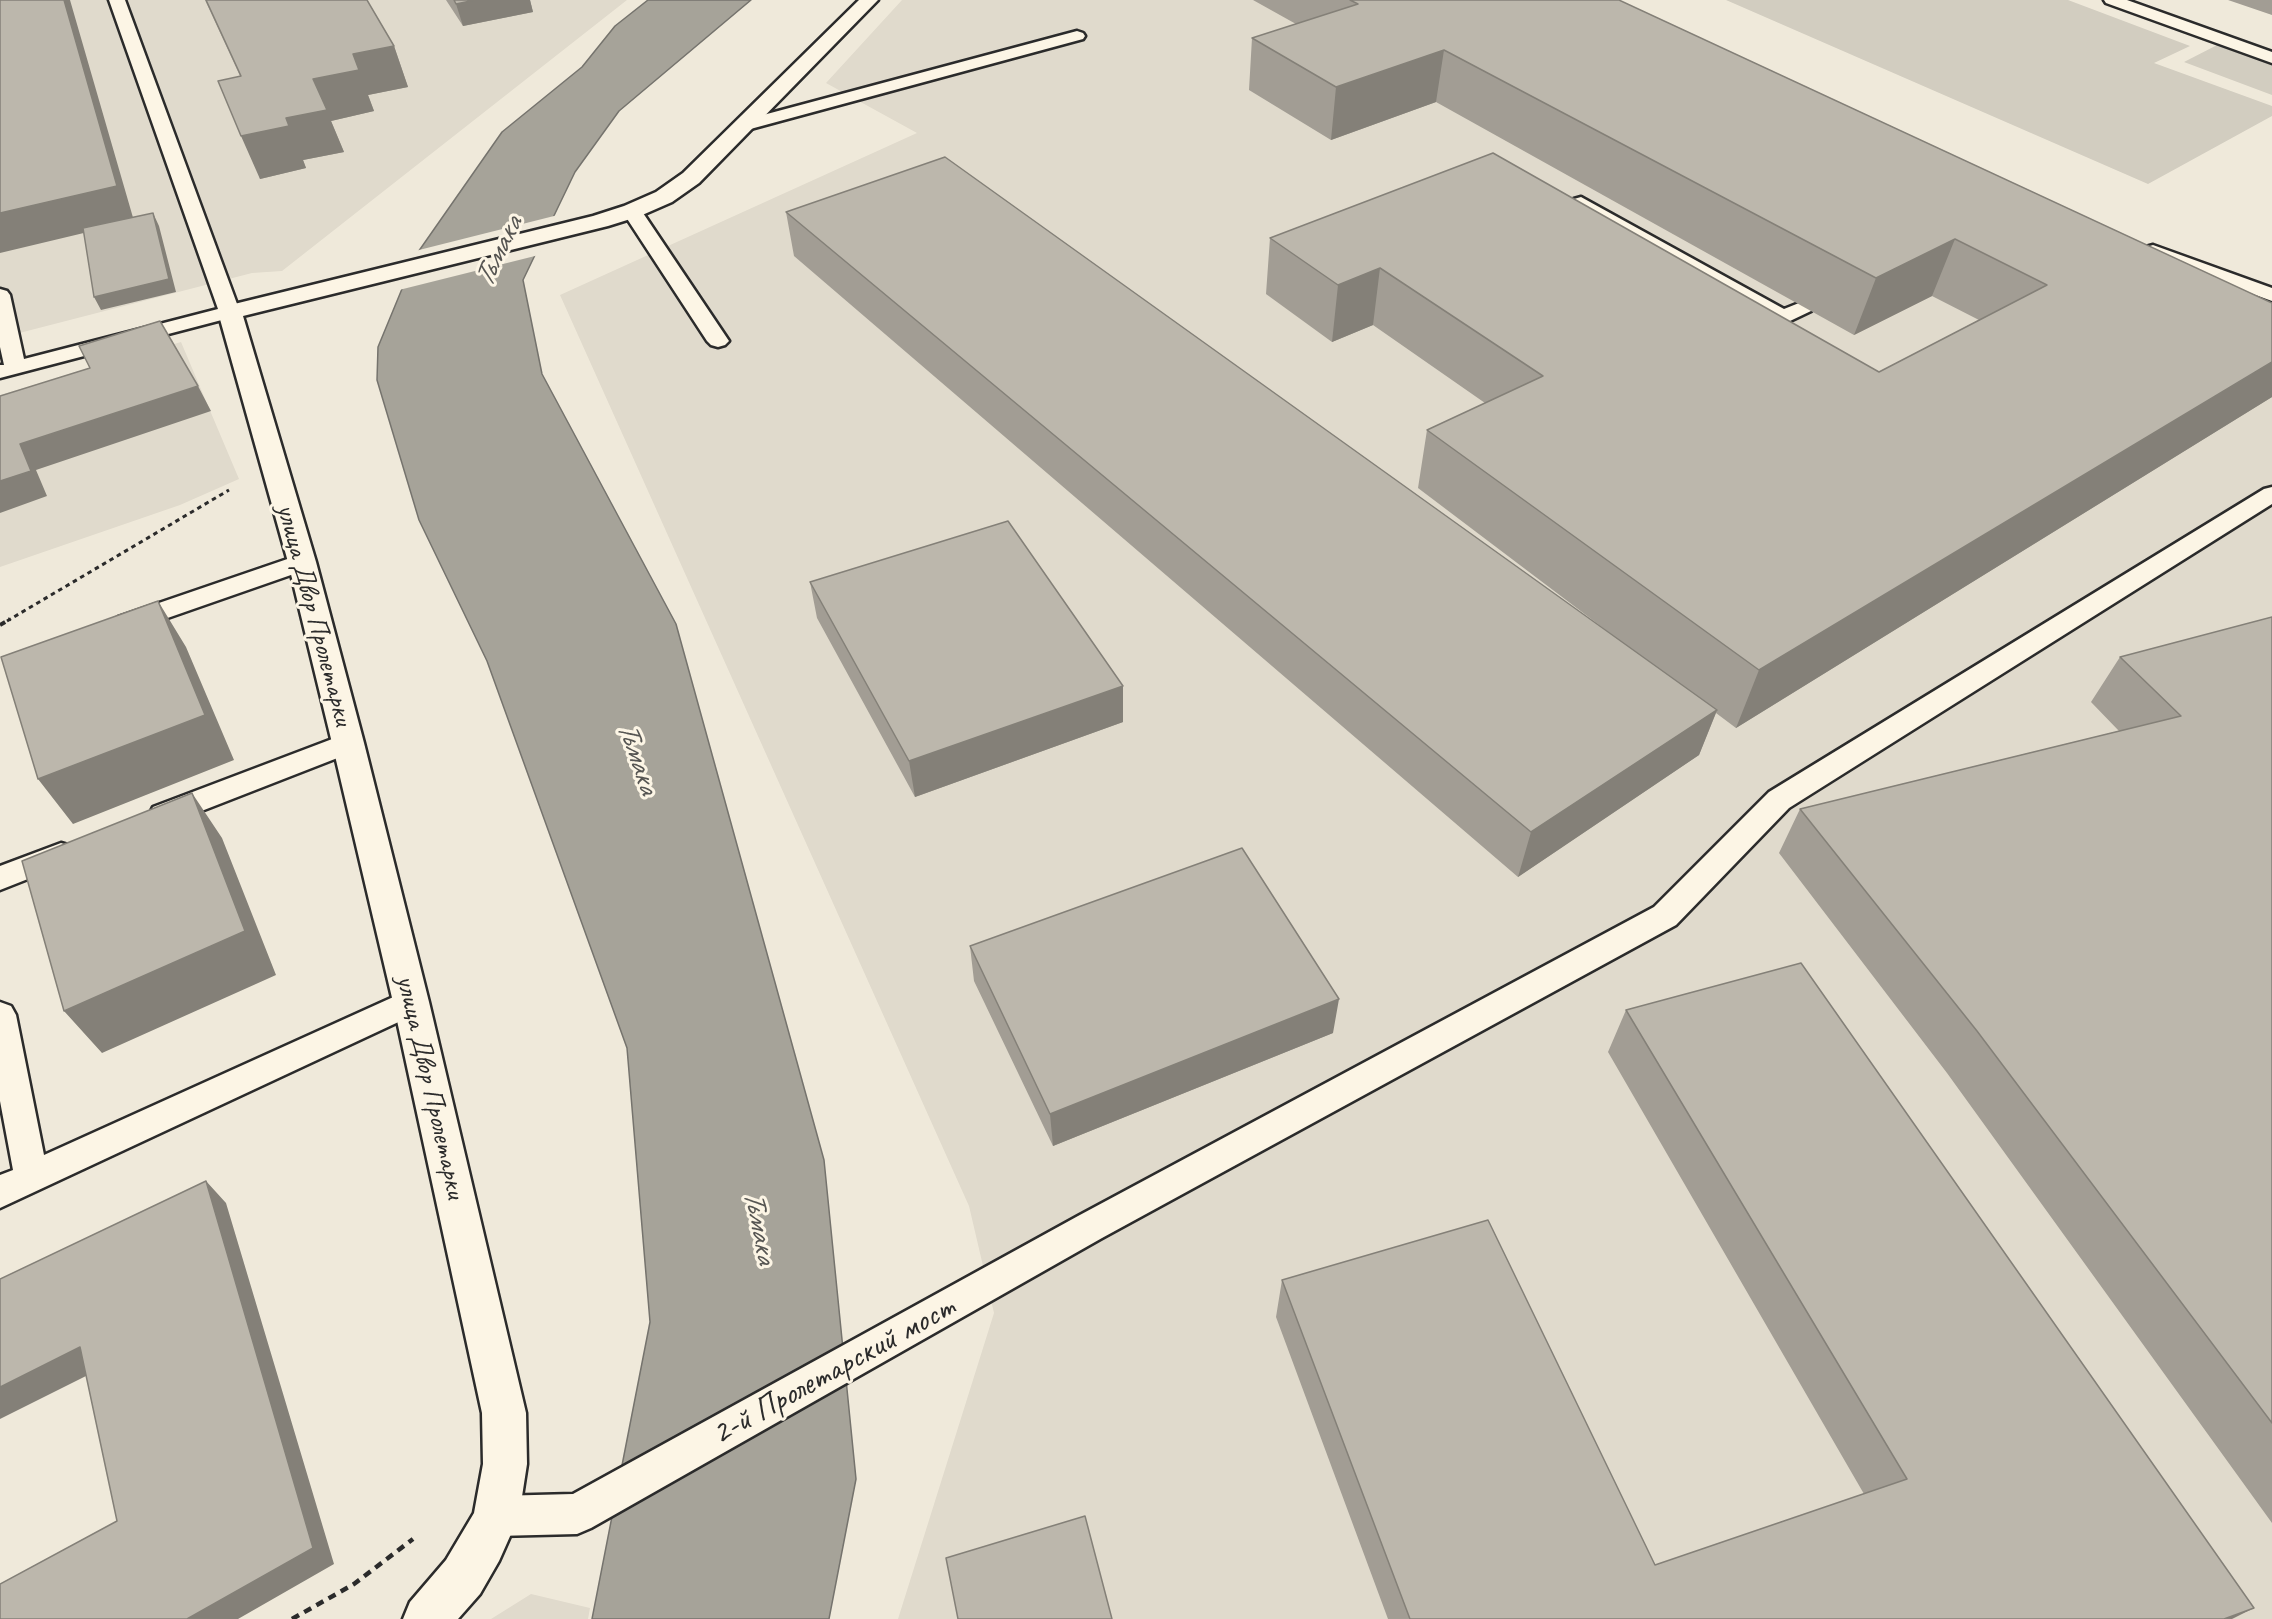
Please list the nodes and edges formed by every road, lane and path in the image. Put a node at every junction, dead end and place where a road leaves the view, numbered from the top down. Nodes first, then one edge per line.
1 (117, 0) edge
2 (869, 0) edge
3 (2112, 0) edge
4 (1077, 36) dead end
5 (2272, 58) edge
6 (743, 126) junction
7 (1569, 196) edge
8 (632, 211) junction
9 (2139, 246) edge
10 (0, 295) edge
11 (2272, 295) edge
12 (1804, 307) edge
13 (230, 312) junction
14 (718, 341) dead end
15 (8, 370) edge
16 (233, 488) dead end
17 (2272, 494) edge
18 (302, 562) junction
19 (0, 625) edge
20 (101, 632) edge
21 (348, 742) junction
22 (141, 823) edge
23 (87, 844) edge
24 (0, 878) edge
25 (411, 1002) junction
26 (0, 1015) edge
27 (31, 1178) junction
28 (0, 1192) edge
29 (496, 1516) junction
30 (292, 1619) edge
31 (427, 1619) edge

1 - 13 lane
2 - 6 street
3 - 5 lane
4 - 6 lane
6 - 8 street
7 - 12 lane
8 - 13 street
8 - 14 lane
9 - 11 lane
10 - 15 lane
13 - 15 lane
13 - 18 street, улица Двор Пролетарки
16 - 19 path
17 - 29 lane, 2-й Пролетарский мост
18 - 20 lane
18 - 21 street, улица Двор Пролетарки
21 - 22 lane
21 - 25 street, улица Двор Пролетарки
23 - 24 lane
25 - 27 lane
25 - 29 street, улица Двор Пролетарки
26 - 27 lane
27 - 28 lane
29 - 30 path
29 - 31 street, улица Двор Пролетарки

